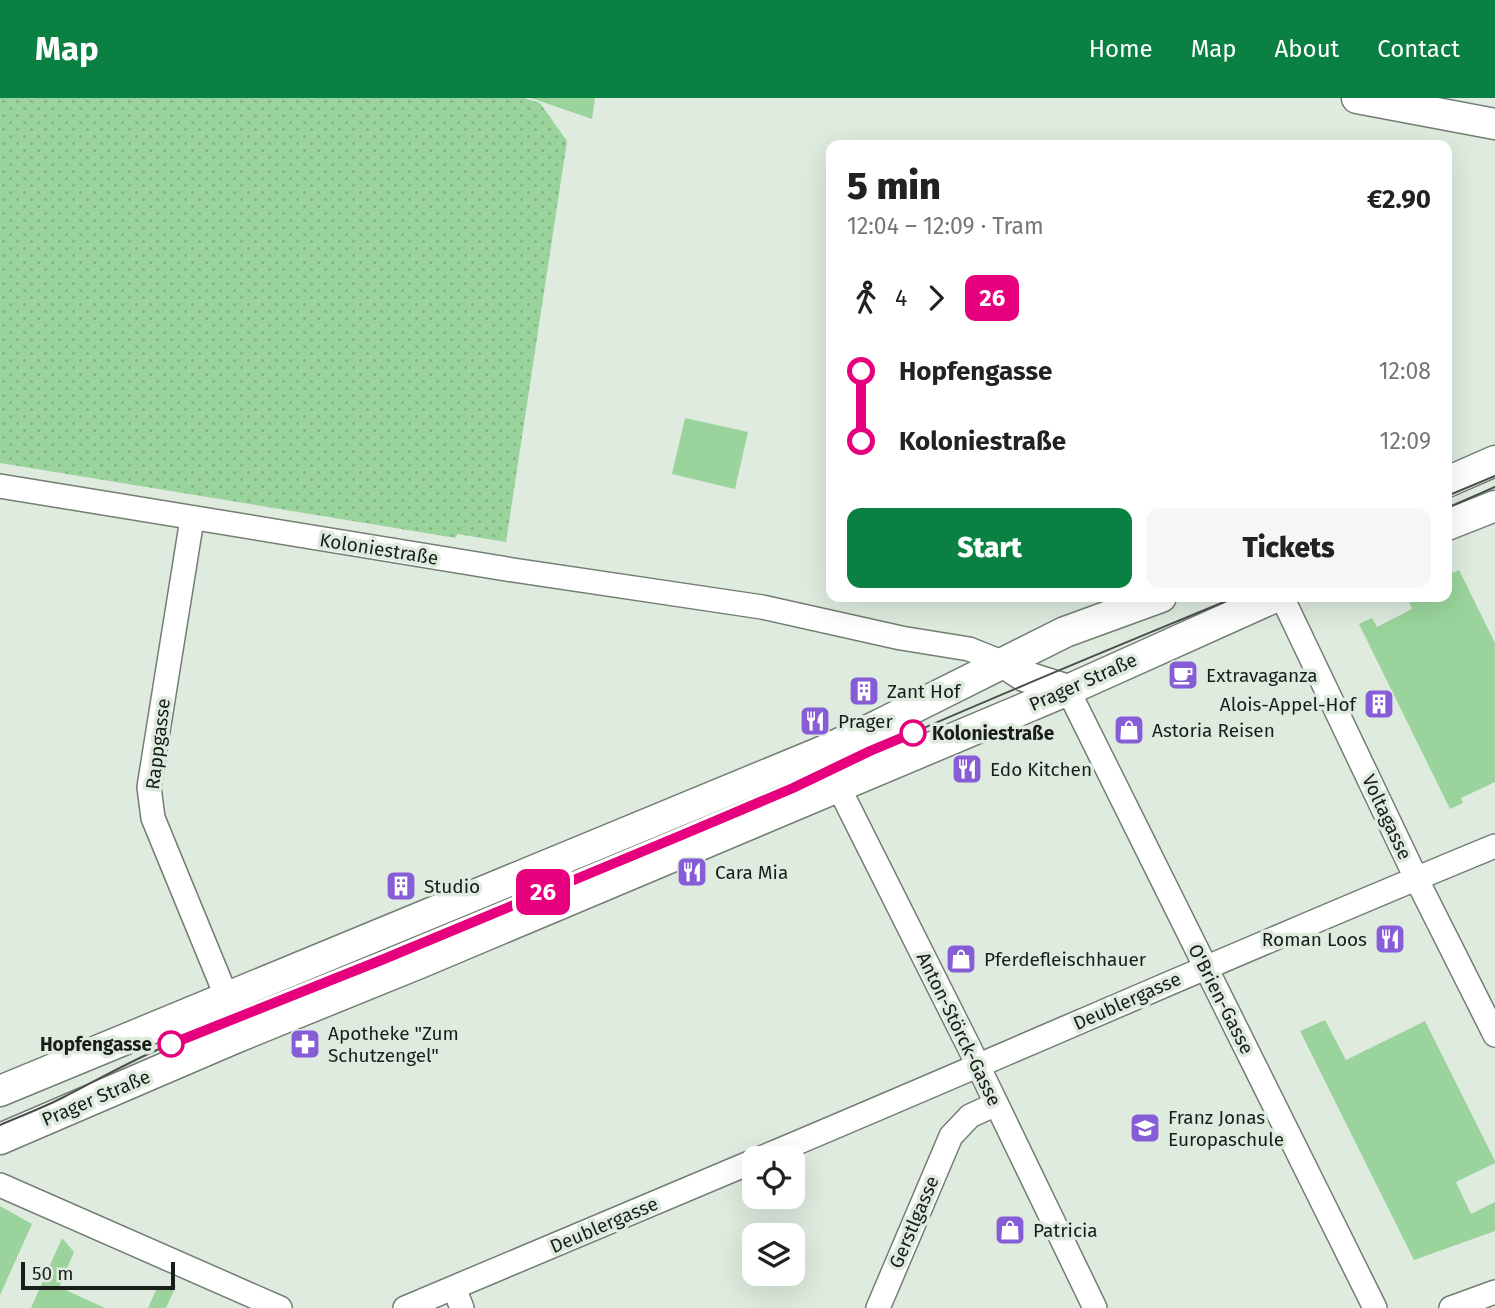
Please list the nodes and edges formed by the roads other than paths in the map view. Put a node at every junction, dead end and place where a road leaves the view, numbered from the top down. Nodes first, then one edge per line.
1 (1357, 98) edge
2 (1495, 124) edge
3 (1495, 461) edge
4 (1452, 480) edge
5 (0, 486) edge
6 (1495, 506) edge
7 (192, 519) junction
8 (1452, 523) edge
9 (1147, 602) edge
10 (1264, 602) edge
11 (1284, 602) edge
12 (1004, 663) junction
13 (1068, 690) junction
14 (821, 752) junction
15 (839, 786) junction
16 (1495, 846) edge
17 (1416, 878) junction
18 (1205, 967) junction
19 (227, 998) junction
20 (1495, 1035) edge
21 (235, 1038) junction
22 (978, 1067) junction
23 (0, 1091) edge
24 (996, 1104) junction
25 (0, 1139) edge
26 (790, 1146) edge
27 (742, 1167) edge
28 (0, 1185) edge
29 (1495, 1292) edge
30 (458, 1298) edge
31 (280, 1308) edge
32 (405, 1308) edge
33 (878, 1308) edge
34 (1095, 1308) edge
35 (1375, 1308) edge
36 (1451, 1308) edge

1 - 2 main road
3 - 4 main road
5 - 7 street, Koloniestraße
6 - 8 main road
7 - 12 street, Koloniestraße
7 - 19 street, Rappgasse
9 - 12 main road
10 - 13 main road, Prager Straße
11 - 17 street, Voltagasse
12 - 13 main road
12 - 14 main road
13 - 15 main road, Prager Straße
13 - 18 street, O'Brien-Gasse
14 - 15 street, Anton-Störck-Gasse
14 - 19 main road
15 - 21 main road, Prager Straße
15 - 22 street, Anton-Störck-Gasse
16 - 17 street, Deublergasse
17 - 18 street, Deublergasse
17 - 20 street, Voltagasse
18 - 22 street, Deublergasse
18 - 35 street, O'Brien-Gasse
19 - 21 main road
19 - 23 main road
21 - 25 main road, Prager Straße
22 - 24 street, Anton-Störck-Gasse
22 - 26 street, Deublergasse
24 - 33 street, Gerstlgasse
24 - 34 street, Anton-Störck-Gasse
27 - 30 street, Deublergasse
28 - 31 street
29 - 36 street
30 - 32 street, Deublergasse

